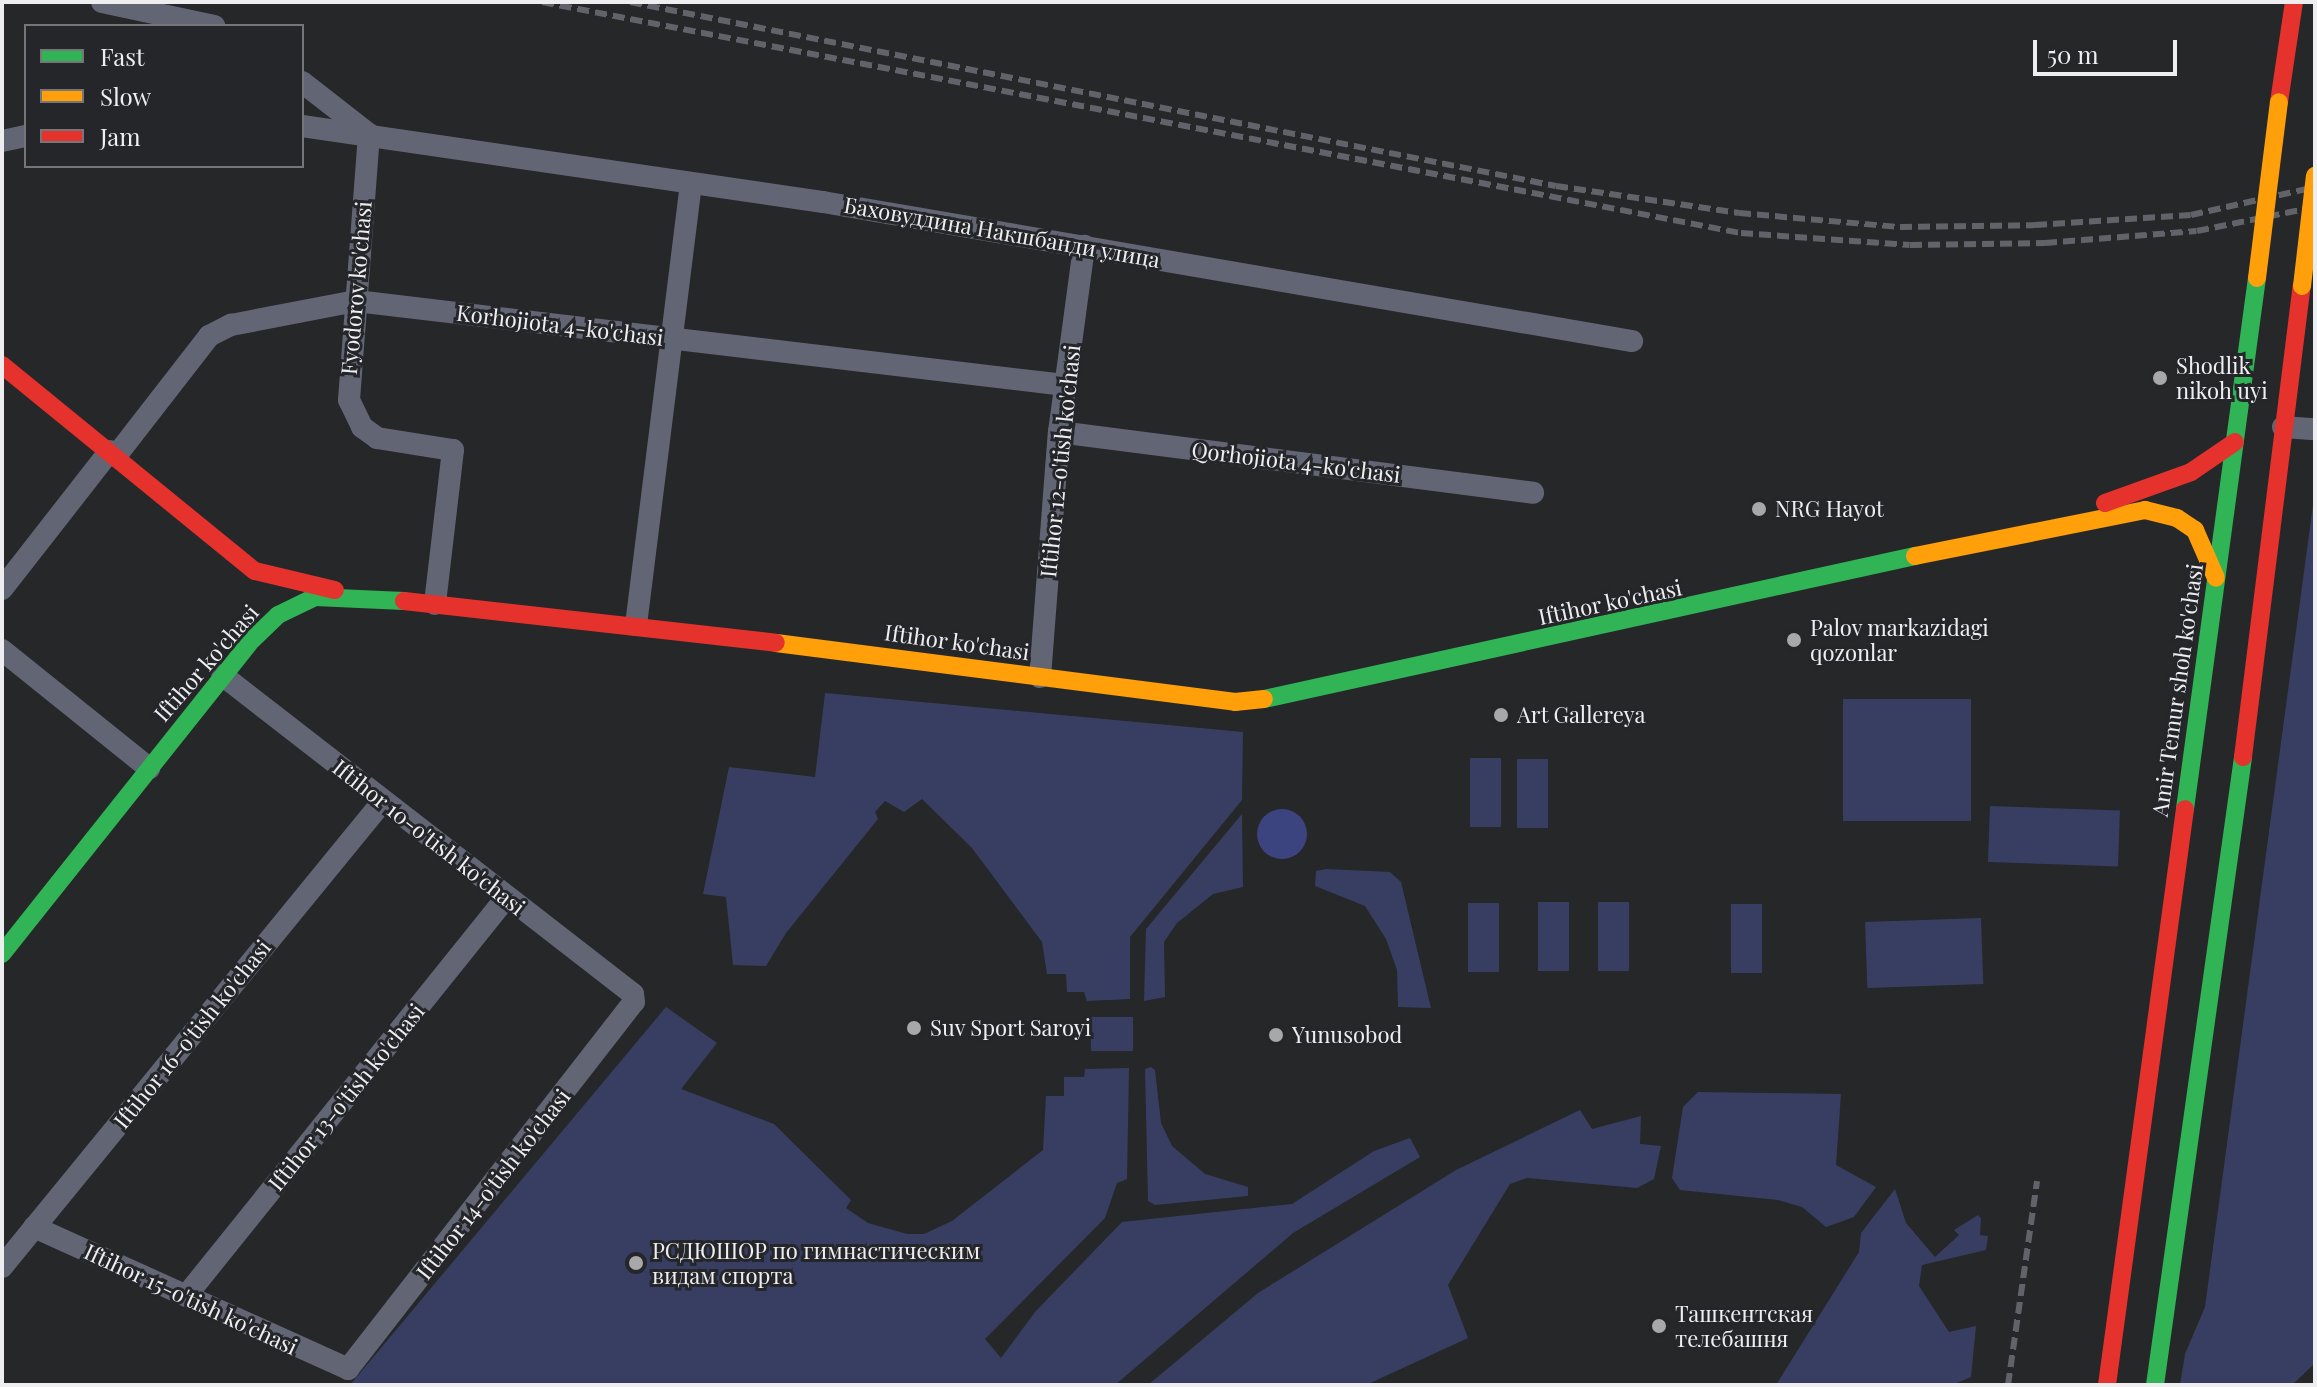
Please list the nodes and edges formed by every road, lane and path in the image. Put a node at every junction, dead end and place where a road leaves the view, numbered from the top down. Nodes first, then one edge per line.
1 (102, 2) edge
2 (2294, 2) edge
3 (205, 24) edge
4 (304, 84) edge
5 (304, 126) edge
6 (369, 134) junction
7 (24, 136) edge
8 (2, 141) edge
9 (2315, 176) edge
10 (691, 185) junction
11 (1084, 246) junction
12 (356, 301) junction
13 (671, 339) junction
14 (1632, 341) dead end
15 (2, 365) edge
16 (1065, 385) junction
17 (2283, 427) junction
18 (2315, 429) edge
19 (1059, 432) junction
20 (2235, 442) junction
21 (113, 453) junction
22 (1533, 493) dead end
23 (2054, 525) junction
24 (255, 571) junction
25 (2216, 578) junction
26 (2, 589) edge
27 (357, 596) junction
28 (435, 604) junction
29 (636, 625) junction
30 (249, 643) junction
31 (2, 650) edge
32 (222, 675) junction
33 (1040, 677) junction
34 (149, 768) junction
35 (383, 801) junction
36 (506, 898) junction
37 (2, 954) edge
38 (635, 998) joint
39 (34, 1227) junction
40 (2, 1267) edge
41 (186, 1296) junction
42 (348, 1369) joint
43 (2107, 1385) edge
44 (2155, 1385) edge

1 - 3 street
2 - 20 main road, Amir Temur shoh ko'chasi, bridge
4 - 6 street
5 - 6 street, Баховуддина Накшбанди улица
6 - 10 street, Баховуддина Накшбанди улица
6 - 12 street, Fyodorov ko'chasi
7 - 8 street
9 - 17 main road, bridge
10 - 11 street, Баховуддина Накшбанди улица
10 - 13 street
11 - 14 street, Баховуддина Накшбанди улица
11 - 16 street, Iftihor 12-o'tish ko'chasi
12 - 13 street, Korhojiota 4-ko'chasi
12 - 21 street, Korhojiota 4-ko'chasi
12 - 28 street, Fyodorov ko'chasi
13 - 16 street, Korhojiota 4-ko'chasi
13 - 29 street
15 - 21 main road
16 - 19 street, Iftihor 12-o'tish ko'chasi
17 - 18 street
17 - 44 main road
19 - 22 street, Qorhojiota 4-ko'chasi
19 - 33 street, Iftihor 12-o'tish ko'chasi
20 - 23 main road, Iftihor ko'chasi
20 - 25 main road, Amir Temur shoh ko'chasi
21 - 24 main road
21 - 26 street, Korhojiota 4-ko'chasi
23 - 25 main road, Iftihor ko'chasi
23 - 33 main road, Iftihor ko'chasi
24 - 27 main road
24 - 30 main road
25 - 43 main road, Amir Temur shoh ko'chasi
27 - 28 main road, Iftihor ko'chasi
27 - 30 main road, Iftihor ko'chasi
28 - 29 main road, Iftihor ko'chasi
29 - 33 main road, Iftihor ko'chasi
30 - 32 main road, Iftihor ko'chasi
31 - 34 street
32 - 34 main road, Iftihor ko'chasi
32 - 35 street, Iftihor 10-o'tish ko'chasi
34 - 37 main road, Iftihor ko'chasi
35 - 36 street, Iftihor 10-o'tish ko'chasi
35 - 39 street, Iftihor 16-o'tish ko'chasi
36 - 38 street, Iftihor 10-o'tish ko'chasi
36 - 41 street, Iftihor 13-o'tish ko'chasi
38 - 42 street, Iftihor 14-o'tish ko'chasi
39 - 40 street, Iftihor 16-o'tish ko'chasi
39 - 41 street, Iftihor 15-o'tish ko'chasi
41 - 42 street, Iftihor 15-o'tish ko'chasi

